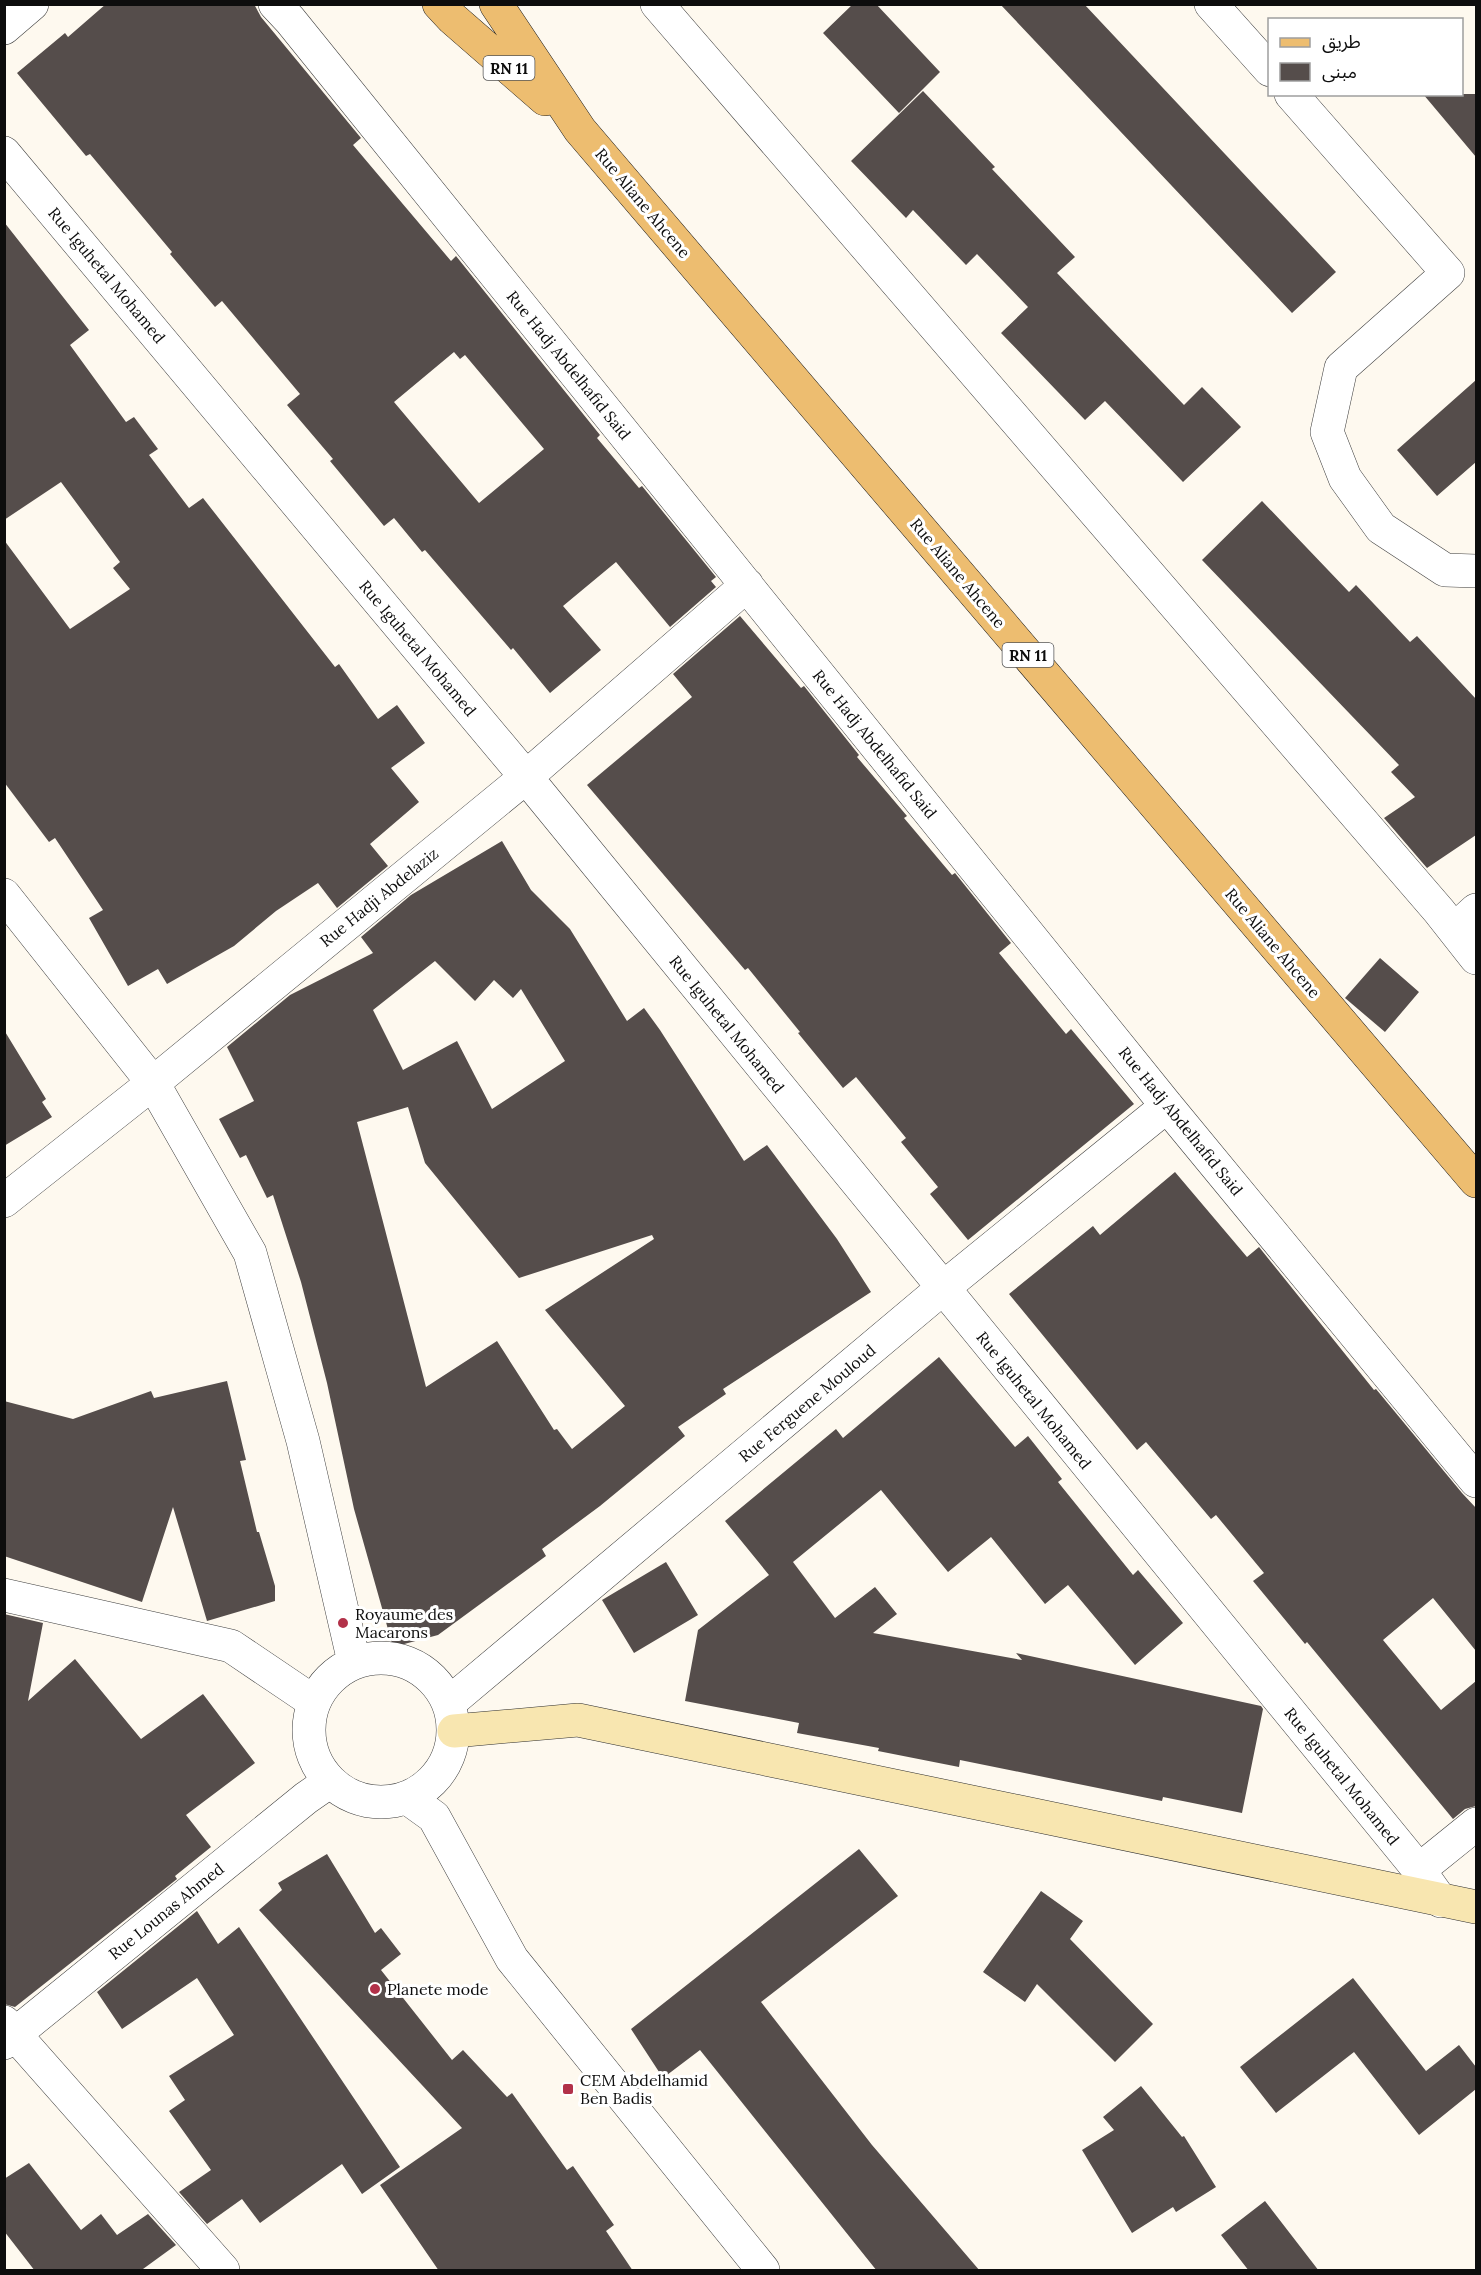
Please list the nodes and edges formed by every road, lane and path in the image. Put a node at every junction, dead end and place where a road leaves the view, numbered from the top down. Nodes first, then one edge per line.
1 (32, 4) edge
2 (275, 4) edge
3 (440, 4) edge
4 (496, 4) edge
5 (657, 4) edge
6 (1211, 4) edge
7 (4, 28) edge
8 (1268, 69) edge
9 (1293, 96) edge
10 (580, 130) junction
11 (4, 153) edge
12 (1476, 571) edge
13 (747, 585) junction
14 (526, 777) junction
15 (4, 895) edge
16 (1466, 920) edge
17 (1476, 958) edge
18 (153, 1083) junction
19 (1167, 1106) junction
20 (1476, 1181) edge
21 (4, 1202) edge
22 (943, 1288) junction
23 (1476, 1482) edge
24 (4, 1595) edge
25 (354, 1662) junction
26 (314, 1702) junction
27 (452, 1717) junction
28 (329, 1782) junction
29 (409, 1799) junction
30 (1476, 1824) edge
31 (1419, 1870) junction
32 (1441, 1901) junction
33 (1476, 1907) edge
34 (8, 2033) edge
35 (223, 2271) edge
36 (763, 2271) edge

1 - 7 street
2 - 13 street, Rue Hadj Abdelhafid Said
3 - 10 main road, Rue Aliane Ahcene / RN 11
4 - 10 main road, Rue Aliane Ahcene / RN 11
5 - 16 street
6 - 8 street
9 - 12 street
10 - 20 main road, Rue Aliane Ahcene / RN 11
11 - 14 street, Rue Iguhetal Mohamed
13 - 14 street, Rue Hadji Abdelaziz
13 - 19 street, Rue Hadj Abdelhafid Said
14 - 18 street, Rue Hadji Abdelaziz
14 - 22 street, Rue Iguhetal Mohamed
15 - 18 street
16 - 17 street
18 - 21 street, Rue Hadji Abdelaziz
18 - 25 street
19 - 22 street, Rue Ferguene Mouloud
19 - 23 street, Rue Hadj Abdelhafid Said
22 - 27 street, Rue Ferguene Mouloud
22 - 31 street, Rue Iguhetal Mohamed
24 - 26 street
25 - 26 street
25 - 27 street
26 - 28 street
27 - 29 street
27 - 32 main road
28 - 29 street
28 - 34 street, Rue Lounas Ahmed
29 - 36 street
30 - 31 street
31 - 32 street, Rue Iguhetal Mohamed
32 - 33 main road
34 - 35 street

